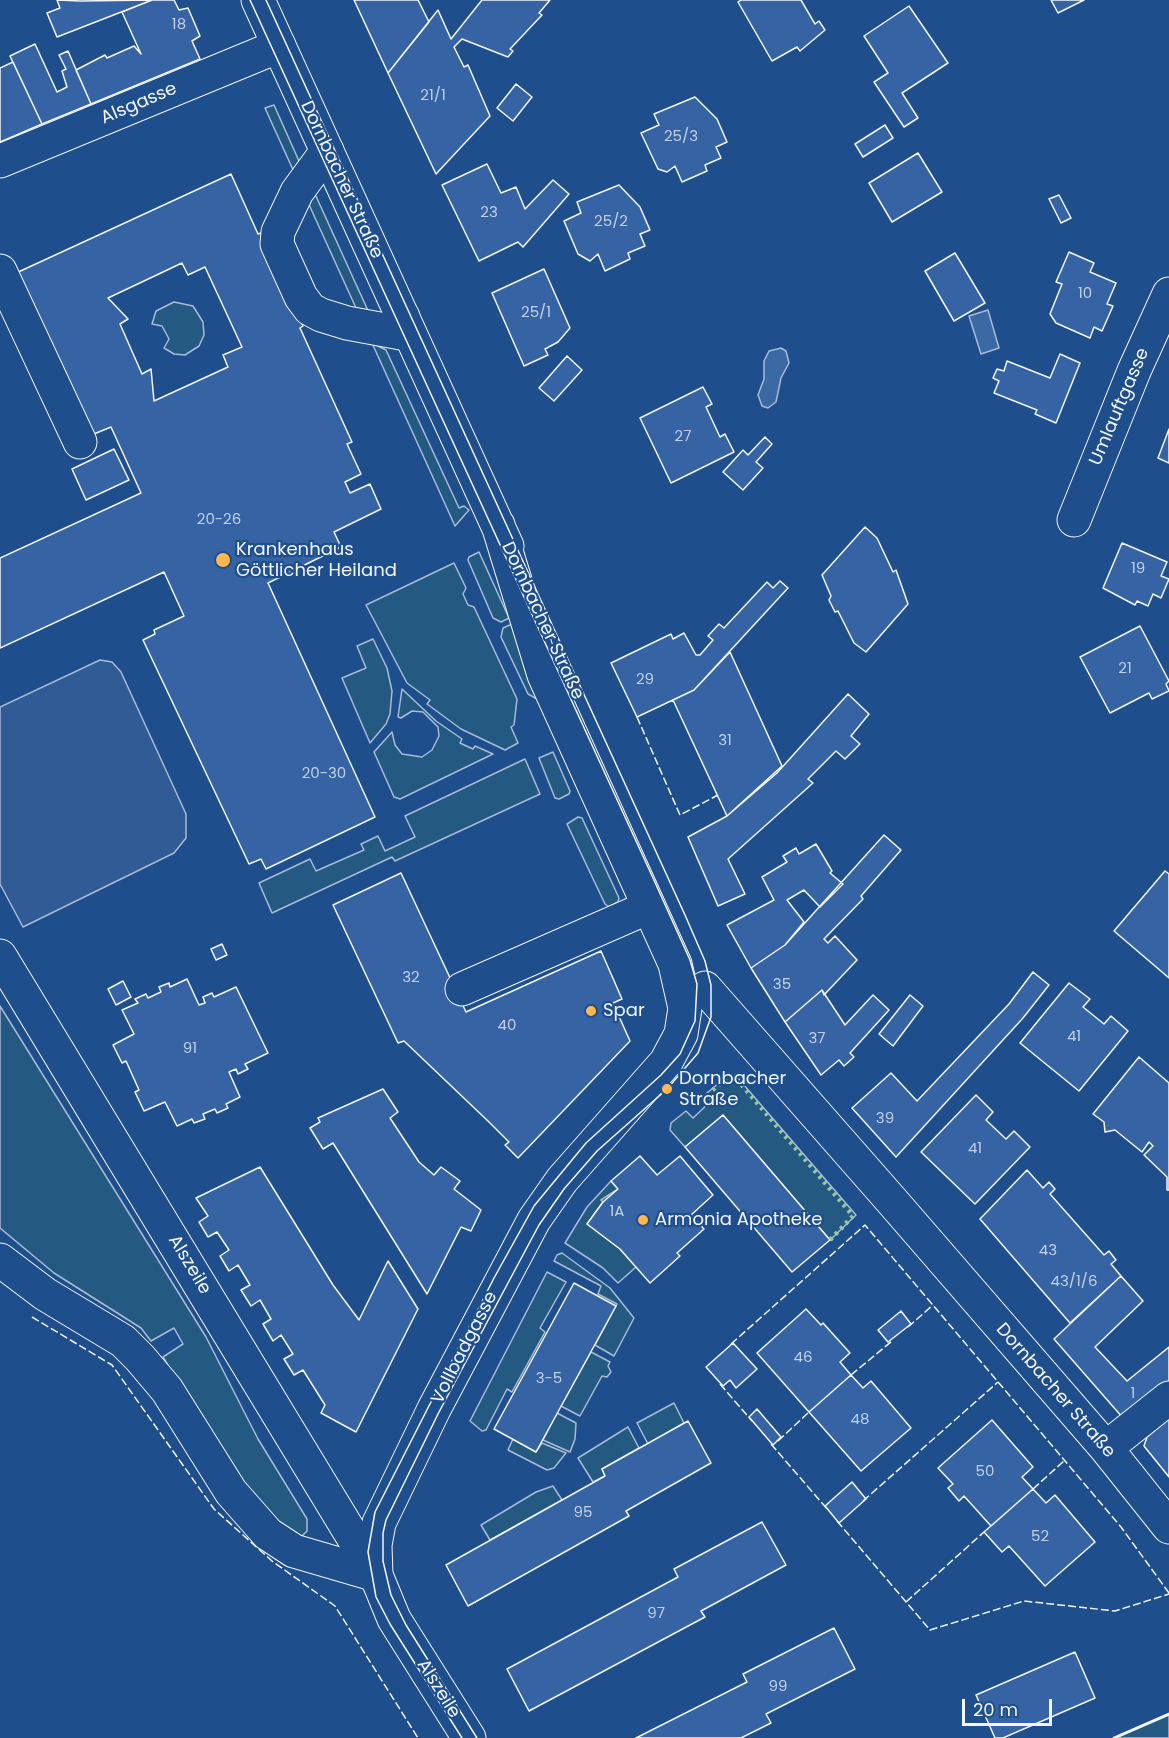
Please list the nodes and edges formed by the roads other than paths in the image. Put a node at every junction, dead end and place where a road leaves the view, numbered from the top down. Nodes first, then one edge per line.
1 (258, 0) edge
2 (279, 46) junction
3 (327, 151) junction
4 (0, 161) edge
5 (0, 271) edge
6 (1169, 294) edge
7 (403, 317) junction
8 (80, 442) dead end
9 (1074, 520) dead end
10 (498, 525) junction
11 (649, 907) junction
12 (0, 956) edge
13 (705, 988) junction
14 (462, 989) dead end
15 (683, 1027) joint
16 (598, 1140) junction
17 (0, 1260) edge
18 (1169, 1398) edge
19 (1106, 1448) junction
20 (1169, 1527) edge
21 (376, 1575) junction
22 (469, 1738) edge

1 - 2 main road, Dornbacher Straße
2 - 3 main road, Dornbacher Straße
2 - 4 main road, Alsgasse
3 - 7 main road, Dornbacher Straße
3 - 7 main road
5 - 8 main road
6 - 9 main road, Umlauftgasse
7 - 10 main road, Dornbacher Straße
10 - 11 main road, Dornbacher Straße
10 - 13 main road, Dornbacher Straße
11 - 14 main road
11 - 15 main road, Dornbacher Straße
12 - 21 main road, Alszeile
13 - 16 main road, Vollbadgasse
13 - 19 main road, Dornbacher Straße
15 - 16 main road, Vollbadgasse
16 - 21 main road, Vollbadgasse
17 - 21 main road
18 - 19 main road
19 - 20 main road, Dornbacher Straße
21 - 22 main road, Alszeile

